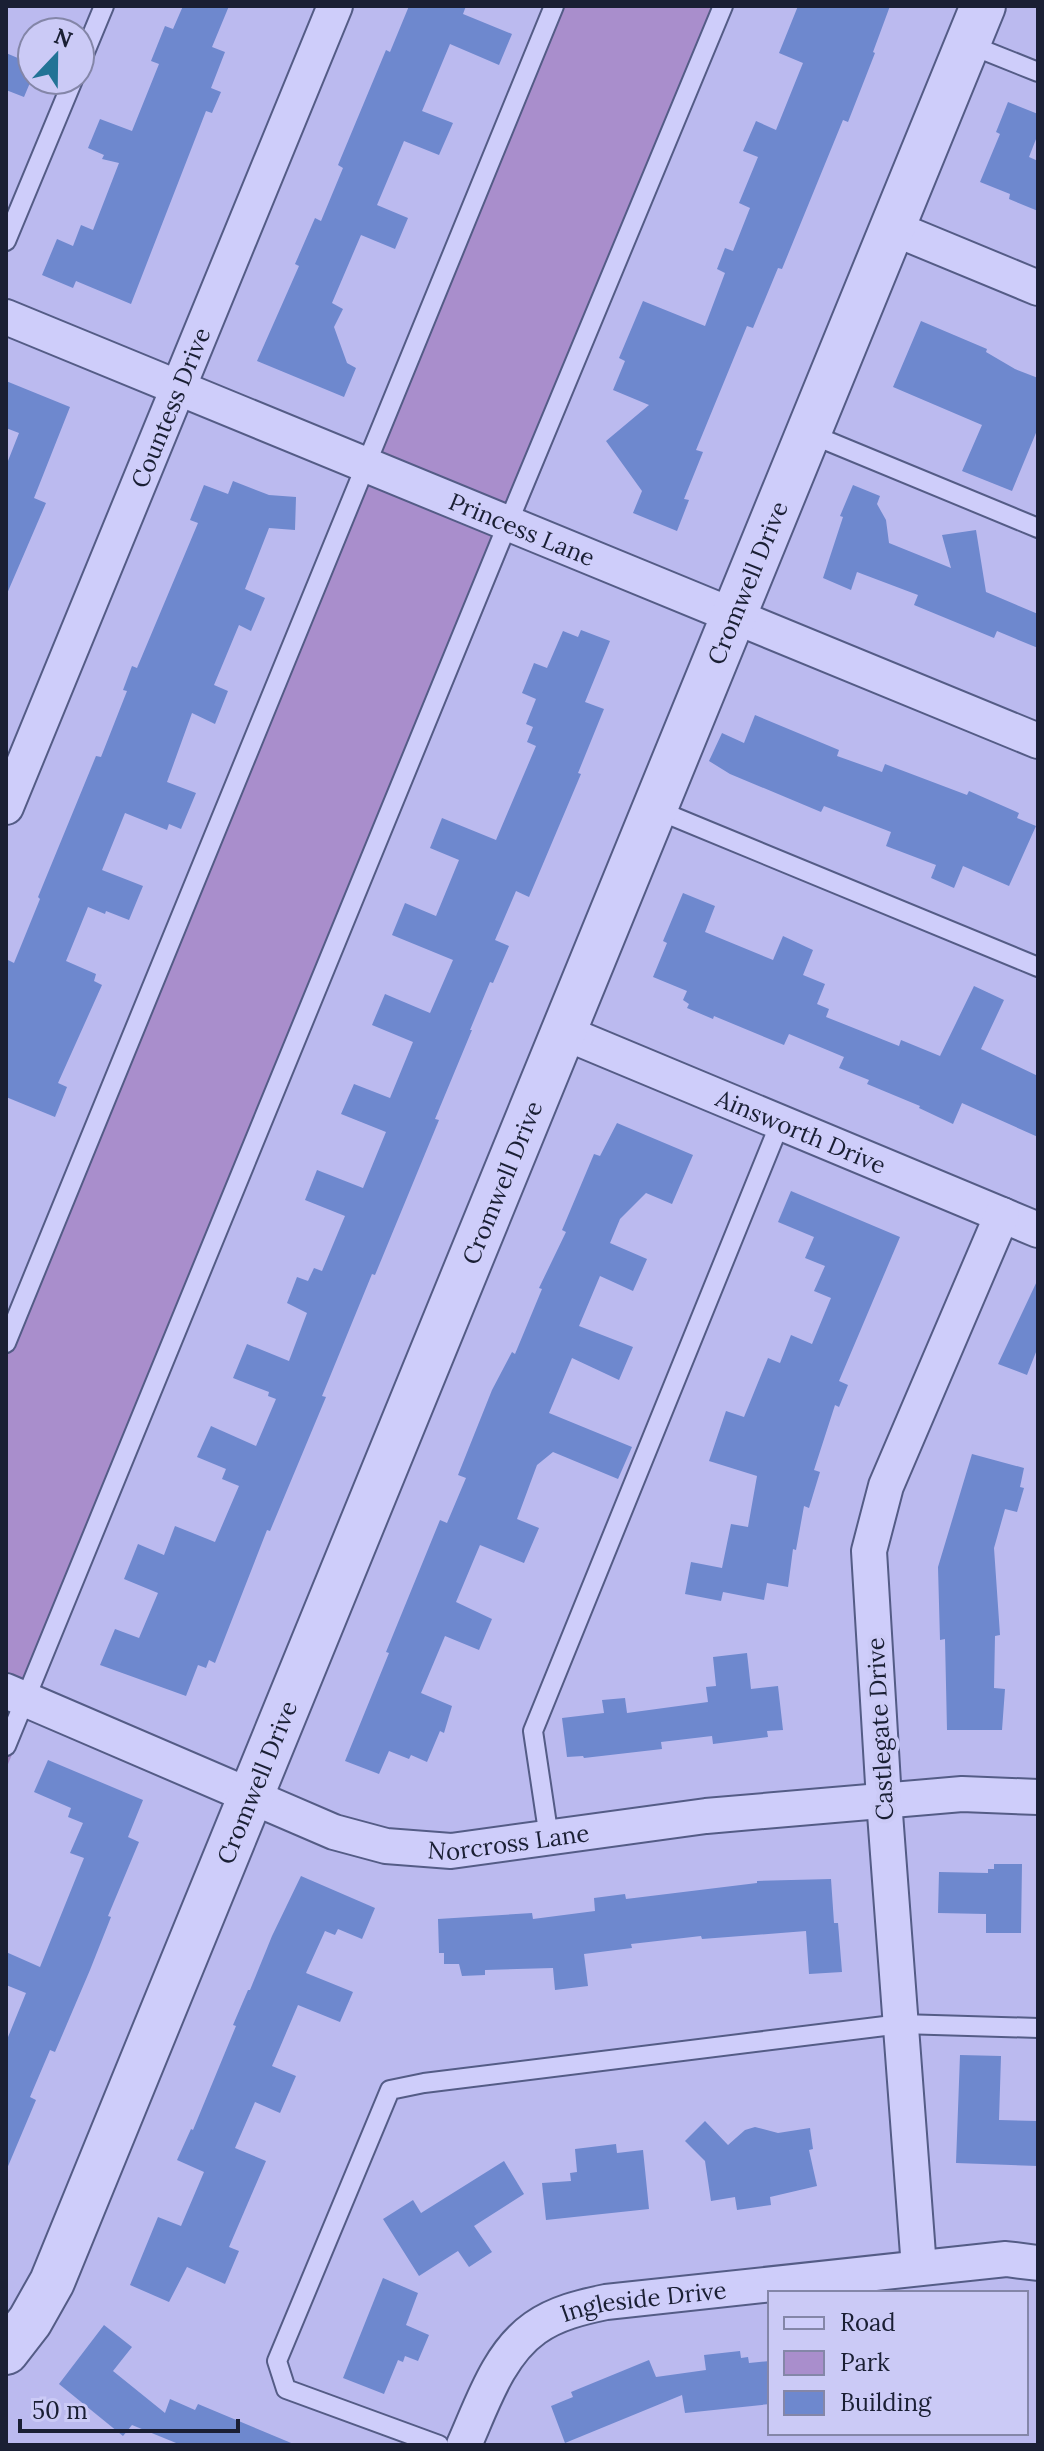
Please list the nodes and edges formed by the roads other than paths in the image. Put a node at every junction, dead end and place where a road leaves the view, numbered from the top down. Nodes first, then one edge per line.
1 (104, 6) edge
2 (335, 6) edge
3 (554, 6) edge
4 (723, 6) edge
5 (96, 25) edge
6 (976, 25) edge
7 (1038, 72) edge
8 (66, 96) edge
9 (893, 228) junction
10 (6, 241) edge
11 (1038, 288) edge
12 (6, 317) edge
13 (179, 387) junction
14 (808, 433) junction
15 (366, 465) junction
16 (508, 523) junction
17 (1038, 528) edge
18 (734, 615) junction
19 (1038, 741) edge
20 (6, 807) edge
21 (655, 809) junction
22 (1038, 967) edge
23 (563, 1032) junction
24 (780, 1123) junction
25 (1002, 1215) junction
26 (1038, 1230) edge
27 (6, 1343) edge
28 (16, 1696) edge
29 (6, 1746) edge
30 (250, 1795) junction
31 (1038, 1797) edge
32 (884, 1800) junction
33 (549, 1838) junction
34 (901, 2024) junction
35 (1038, 2028) edge
36 (1038, 2263) edge
37 (919, 2268) junction
38 (6, 2352) edge
39 (439, 2445) edge
40 (464, 2445) edge

1 - 5 lane
2 - 13 street, Countess Drive
3 - 15 lane
4 - 16 lane
6 - 7 lane
6 - 9 street, Cromwell Drive
8 - 10 lane
9 - 11 street
9 - 14 street, Cromwell Drive
12 - 13 street, Princess Lane
13 - 15 street, Princess Lane
13 - 20 street, Countess Drive
14 - 17 lane
14 - 18 street, Cromwell Drive
15 - 16 street, Princess Lane
15 - 27 lane
16 - 18 street, Princess Lane
16 - 28 lane
18 - 19 street, Princess Lane
18 - 21 street, Cromwell Drive
21 - 22 lane
21 - 23 street, Cromwell Drive
23 - 24 street, Ainsworth Drive
23 - 30 street, Cromwell Drive
24 - 25 street, Ainsworth Drive
24 - 33 lane
25 - 26 street, Ainsworth Drive
25 - 32 street, Castlegate Drive
28 - 29 lane
28 - 30 street, Norcross Lane
30 - 33 street, Norcross Lane
30 - 38 street, Cromwell Drive
31 - 32 street, Norcross Lane
32 - 33 street, Norcross Lane
32 - 34 street, Castlegate Drive
34 - 35 lane
34 - 37 street, Castlegate Drive
34 - 39 lane
36 - 37 street, Ingleside Drive
37 - 40 street, Ingleside Drive

